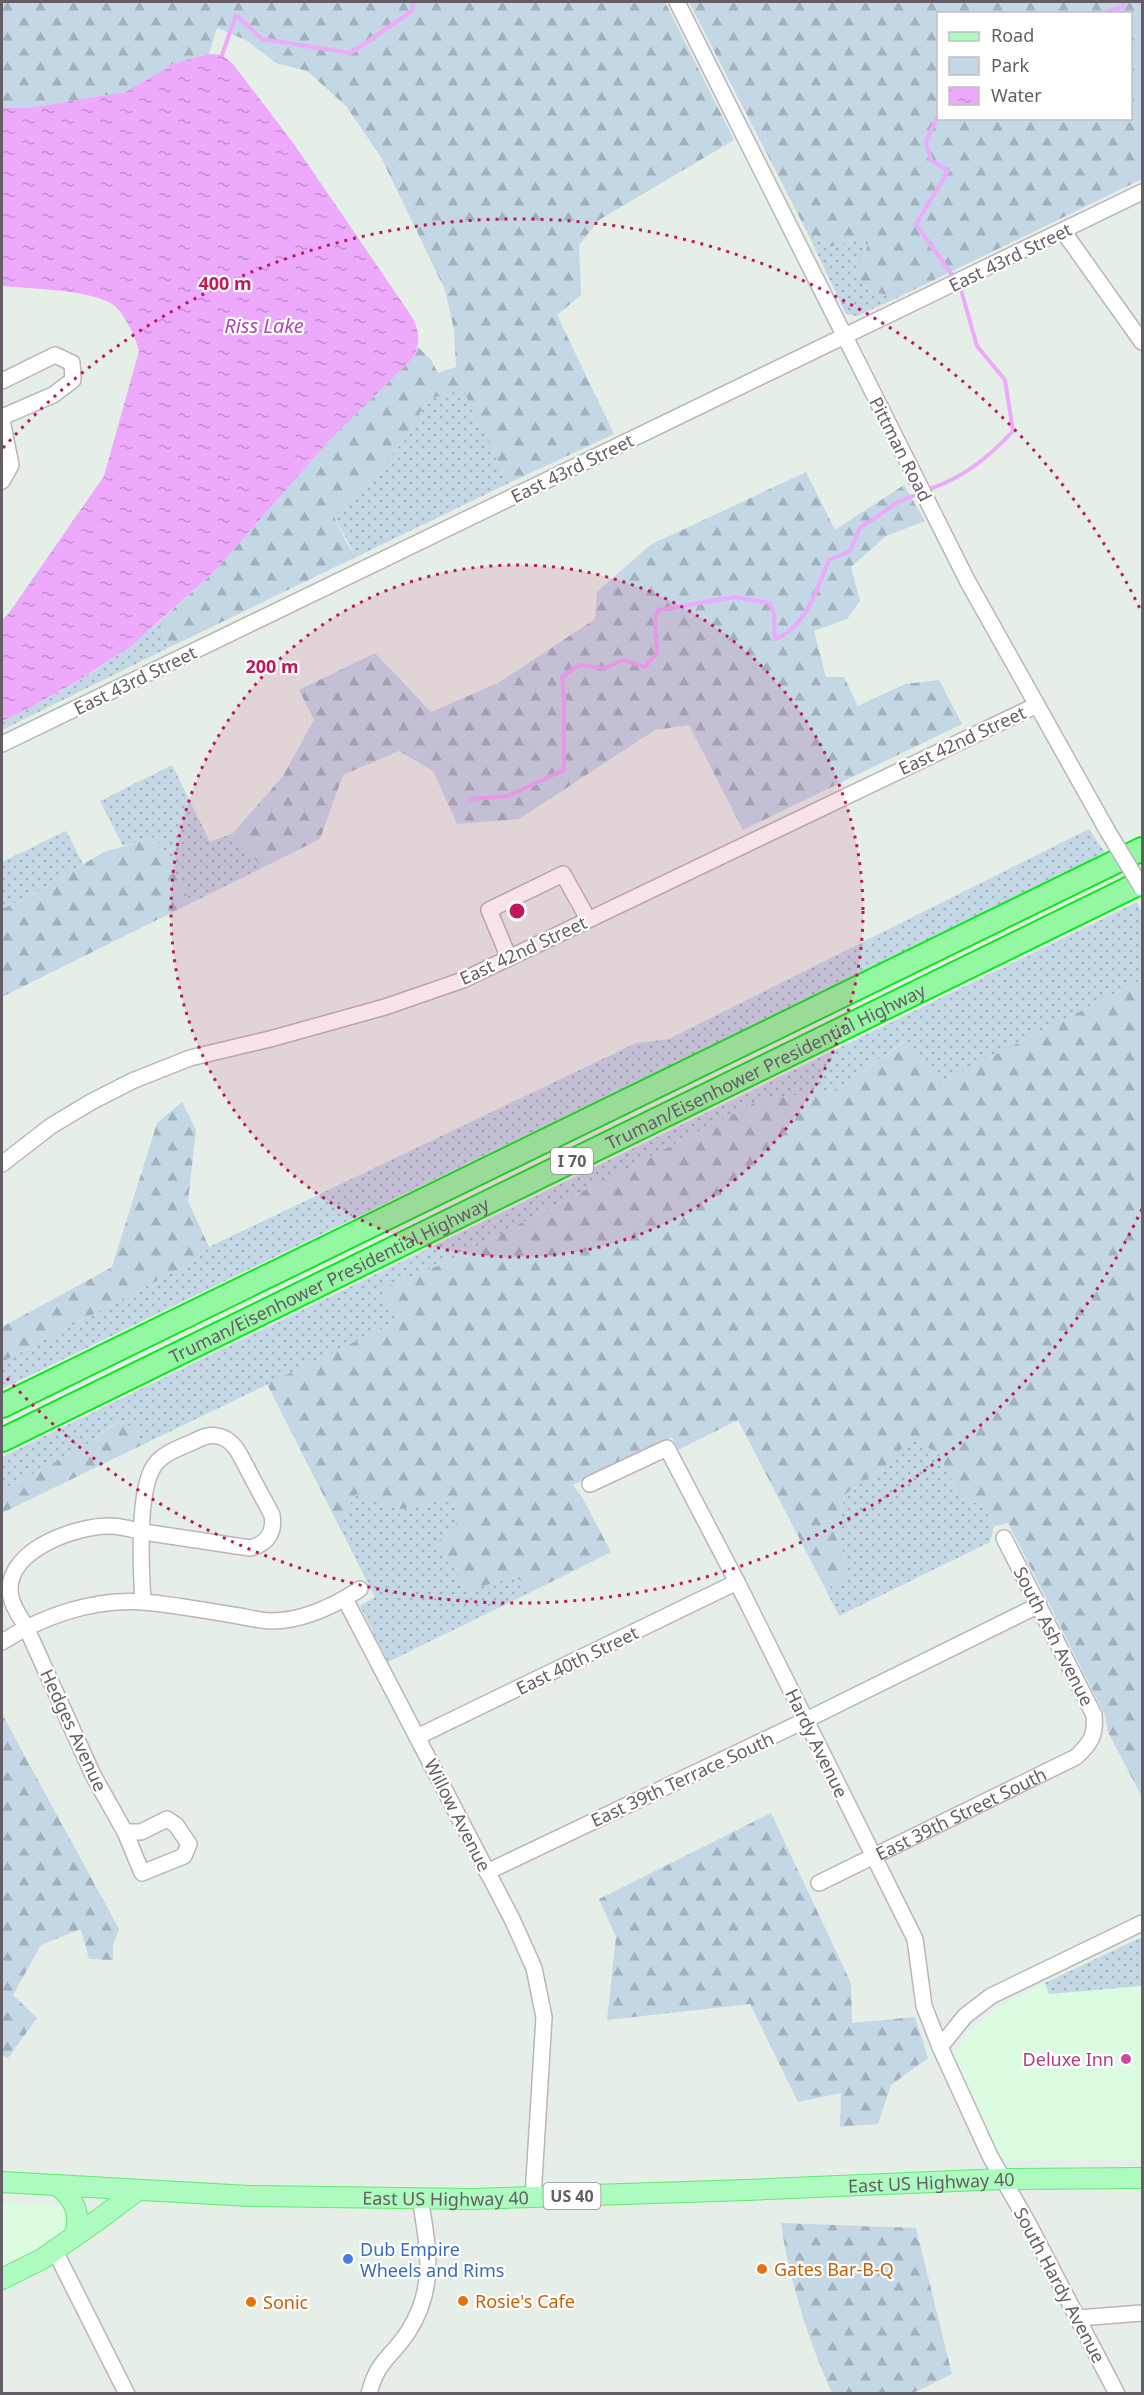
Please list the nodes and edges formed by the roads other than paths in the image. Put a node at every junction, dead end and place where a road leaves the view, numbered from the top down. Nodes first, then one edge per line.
1 (676, 2) edge
2 (1143, 192) edge
3 (1063, 231) junction
4 (844, 336) junction
5 (1143, 342) edge
6 (2, 381) edge
7 (2, 418) edge
8 (2, 481) edge
9 (1037, 705) junction
10 (2, 744) edge
11 (1143, 849) edge
12 (1143, 882) edge
13 (1143, 888) edge
14 (588, 919) junction
15 (509, 958) junction
16 (2, 1164) edge
17 (2, 1406) edge
18 (2, 1440) edge
19 (590, 1484) dead end
20 (142, 1532) junction
21 (1004, 1538) dead end
22 (737, 1582) junction
23 (360, 1589) dead end
24 (345, 1599) junction
25 (143, 1602) junction
26 (1039, 1605) junction
27 (26, 1627) junction
28 (2, 1642) edge
29 (806, 1720) junction
30 (1094, 1735) joint
31 (417, 1737) junction
32 (125, 1832) dead end
33 (874, 1857) junction
34 (487, 1872) junction
35 (819, 1883) dead end
36 (1143, 1923) edge
37 (940, 2047) junction
38 (1143, 2178) edge
39 (1003, 2179) junction
40 (2, 2182) edge
41 (57, 2186) junction
42 (138, 2190) junction
43 (533, 2197) junction
44 (420, 2198) junction
45 (74, 2237) junction
46 (54, 2251) junction
47 (2, 2279) edge
48 (1143, 2313) edge
49 (1078, 2318) junction
50 (127, 2394) edge
51 (369, 2394) edge
52 (1117, 2394) edge

1 - 4 street, Pittman Road
2 - 3 street, East 43rd Street
3 - 4 street, East 43rd Street
3 - 5 street
4 - 9 street, Pittman Road
4 - 10 street, East 43rd Street
6 - 7 street
7 - 8 street
9 - 13 street, Pittman Road, bridge
9 - 14 street, East 42nd Street
11 - 17 highway, Truman/Eisenhower Presidential Highway / I 70
12 - 18 highway, Truman/Eisenhower Presidential Highway / I 70
14 - 15 street, East 42nd Street
14 - 15 street
15 - 16 street, East 42nd Street
19 - 22 street, Hardy Avenue
20 - 20 street, Hedges Avenue
20 - 25 street
20 - 27 street, Hedges Avenue
21 - 26 street, South Ash Avenue
22 - 29 street, Hardy Avenue
22 - 31 street, East 40th Street
23 - 24 street
24 - 25 street
24 - 31 street, Willow Avenue
25 - 27 street
26 - 29 street, East 39th Terrace South
26 - 30 street, South Ash Avenue
27 - 28 street
27 - 32 street, Hedges Avenue
29 - 33 street, Hardy Avenue
29 - 34 street, East 39th Terrace South
30 - 33 street, East 39th Street South
31 - 34 street, Willow Avenue
33 - 35 street, East 39th Street South
33 - 37 street, Hardy Avenue
34 - 43 street, Willow Avenue
36 - 37 street
37 - 39 street, South Hardy Avenue
38 - 39 main road, East US Highway 40 / US 40
39 - 43 main road, East US Highway 40 / US 40
39 - 49 street, South Hardy Avenue
40 - 41 main road, East US Highway 40 / US 40
41 - 42 main road, East US Highway 40 / US 40
41 - 45 main road
42 - 44 main road, East US Highway 40 / US 40
42 - 45 main road
43 - 44 main road, East US Highway 40 / US 40
44 - 51 street
45 - 46 main road
46 - 47 main road
46 - 50 street
48 - 49 street
49 - 52 street, South Hardy Avenue

